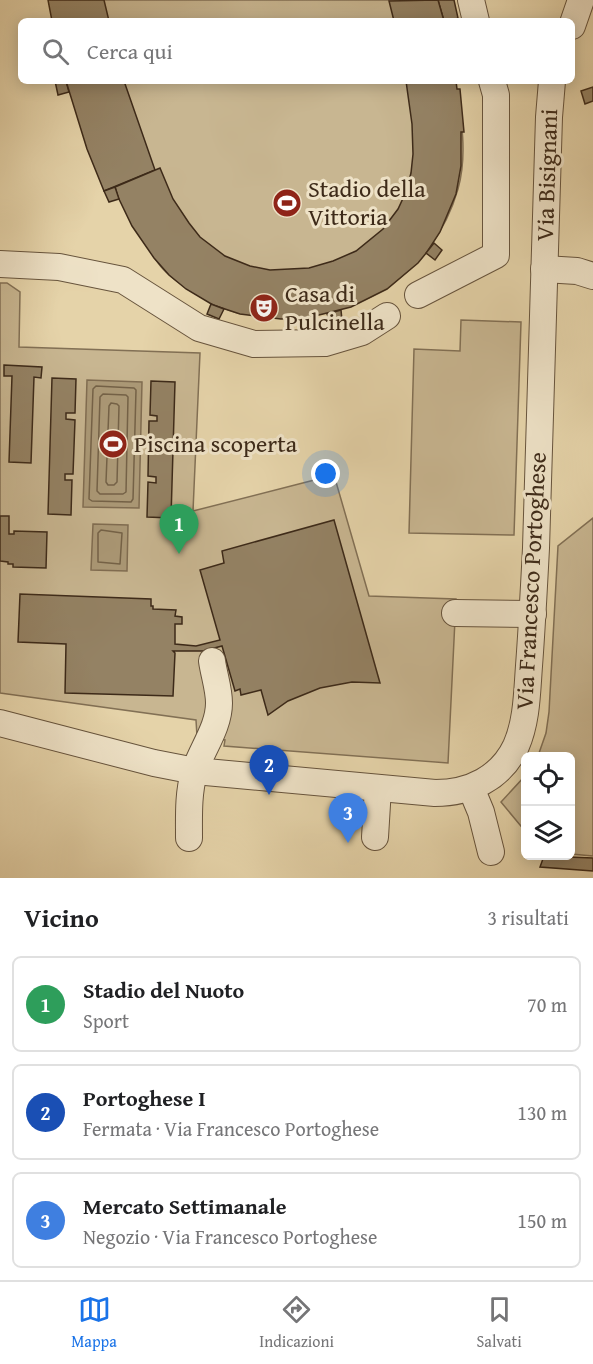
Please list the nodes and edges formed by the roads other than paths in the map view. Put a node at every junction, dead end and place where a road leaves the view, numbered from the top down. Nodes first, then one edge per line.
1 (471, 0) edge
2 (581, 0) edge
3 (475, 18) edge
4 (575, 18) edge
5 (493, 84) edge
6 (552, 84) edge
7 (0, 264) edge
8 (544, 269) junction
9 (593, 276) edge
10 (418, 295) dead end
11 (387, 316) dead end
12 (455, 613) dead end
13 (533, 614) junction
14 (212, 661) dead end
15 (0, 723) edge
16 (195, 771) junction
17 (378, 788) junction
18 (471, 788) junction
19 (375, 837) dead end
20 (189, 838) dead end
21 (490, 852) dead end

1 - 3 street
2 - 4 street
5 - 10 street
6 - 8 street, Via Bisignani
7 - 11 street
8 - 9 street
8 - 13 street, Via Francesco Portoghese
12 - 13 street
13 - 18 street, Via Francesco Portoghese
14 - 16 street
15 - 16 street, Via Francesco Portoghese
16 - 17 street, Via Francesco Portoghese
16 - 20 street
17 - 18 street, Via Francesco Portoghese
17 - 19 street
18 - 21 street

